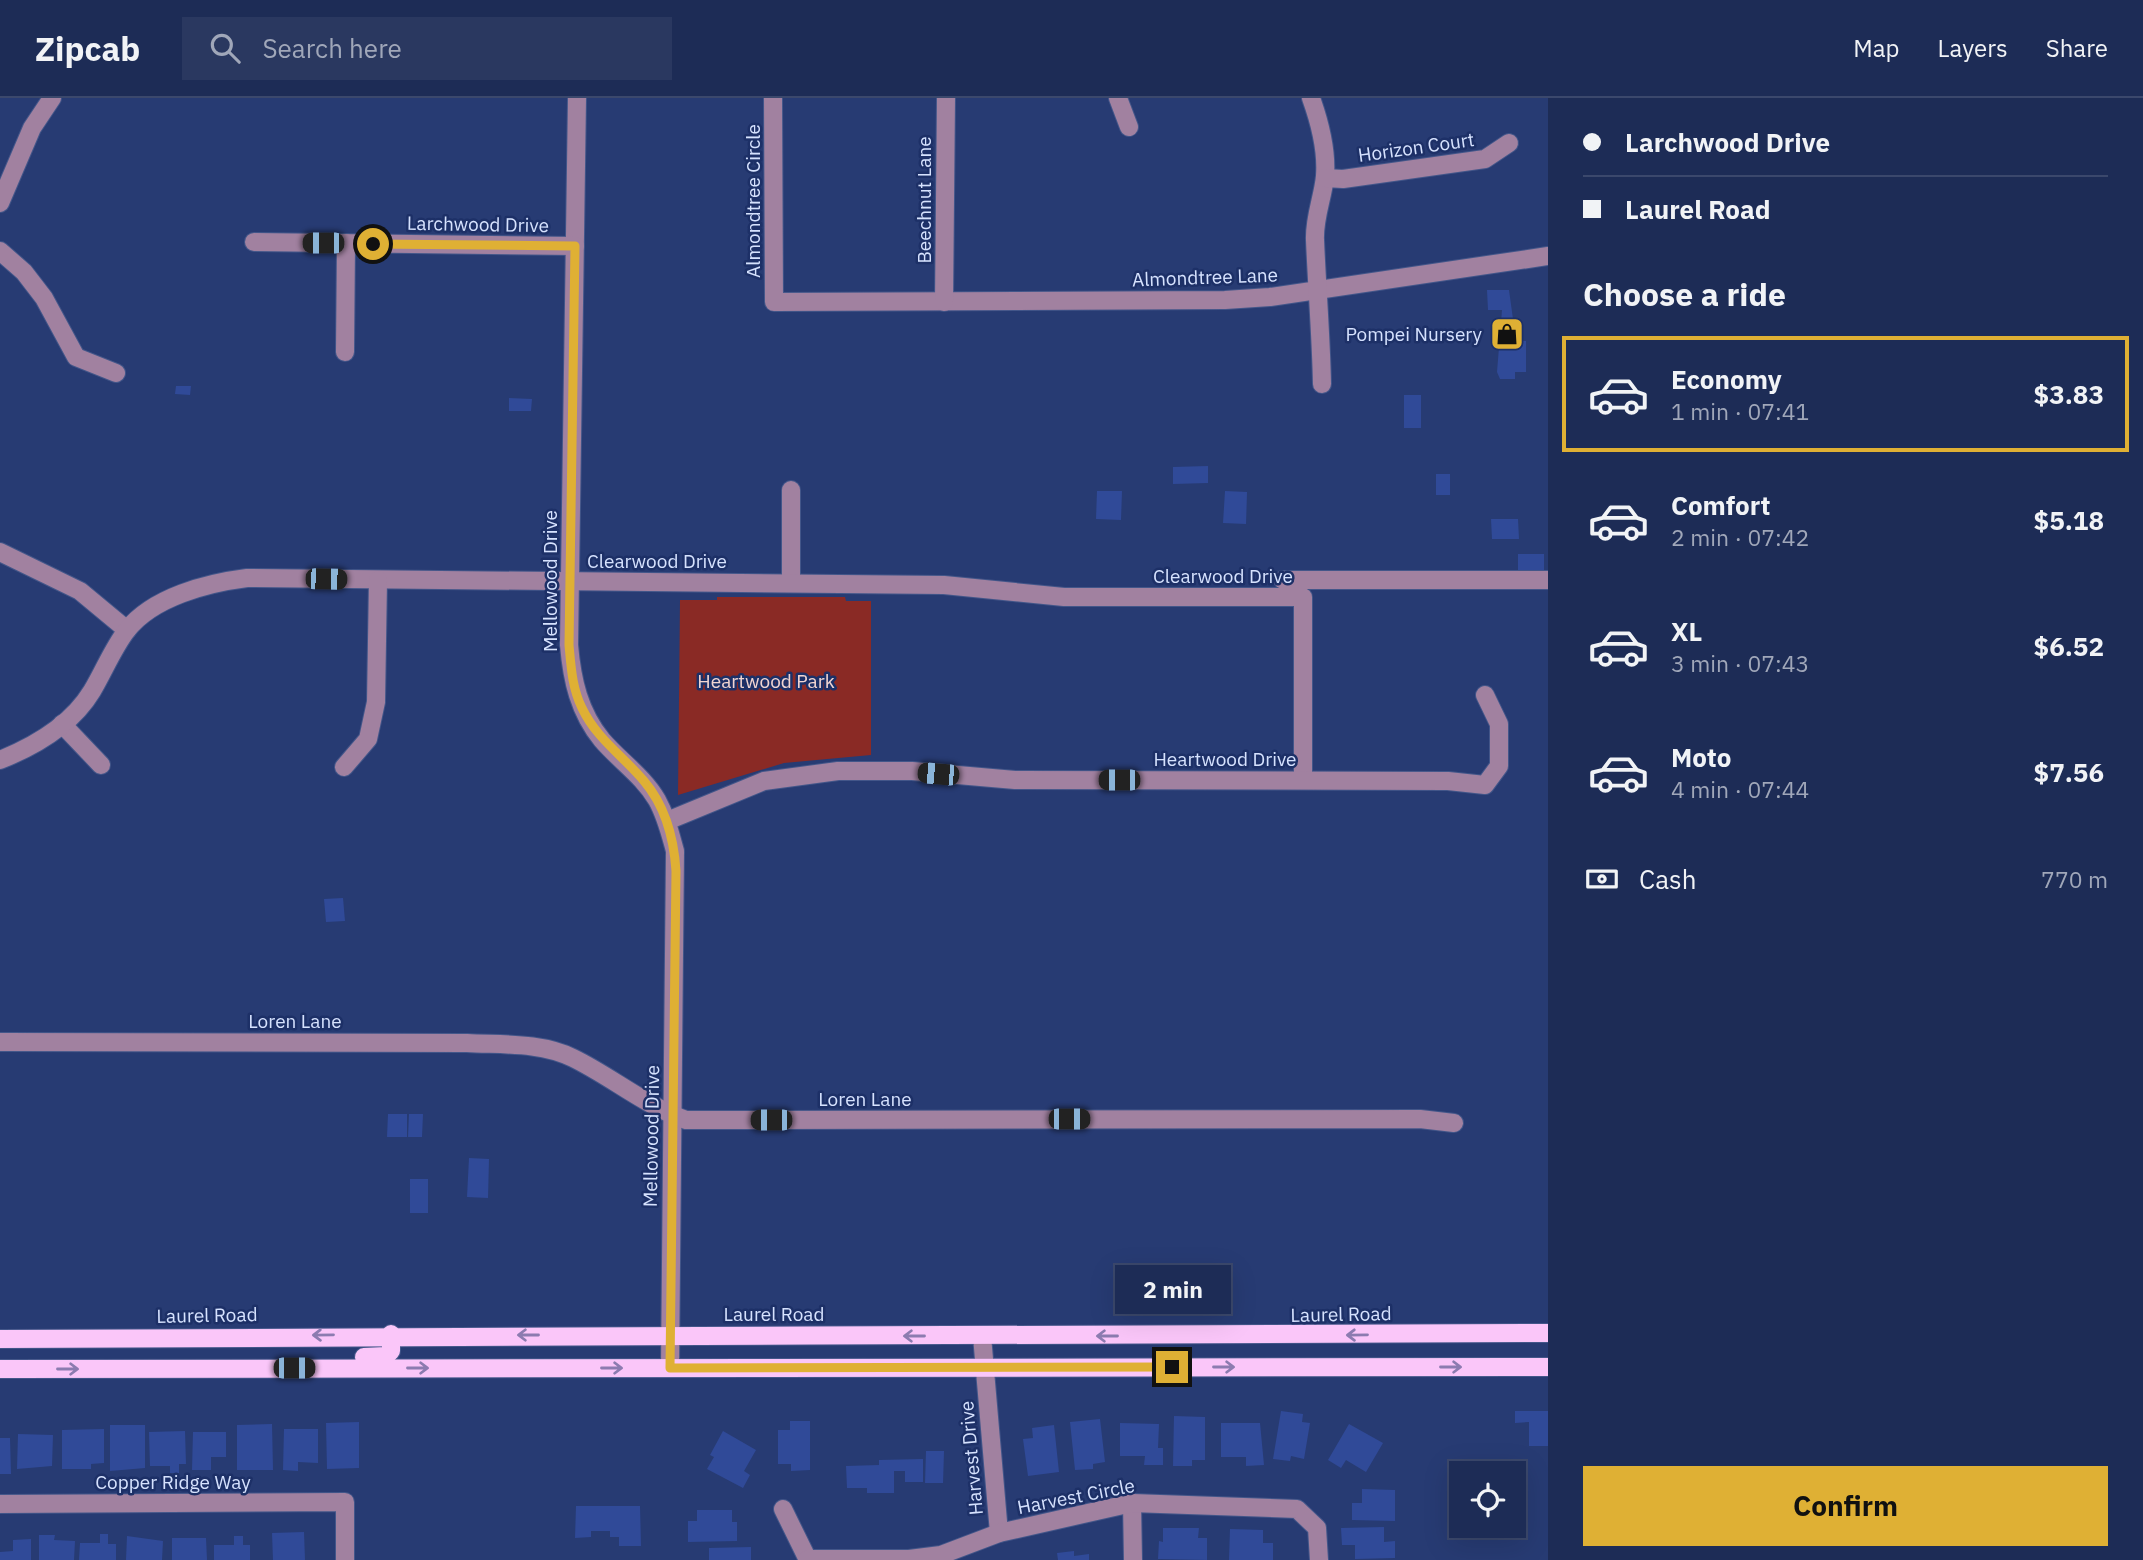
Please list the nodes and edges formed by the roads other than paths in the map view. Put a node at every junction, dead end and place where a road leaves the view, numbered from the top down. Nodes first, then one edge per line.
1 (52, 98) edge
2 (577, 98) edge
3 (773, 98) edge
4 (946, 98) edge
5 (1118, 98) edge
6 (1311, 98) edge
7 (1129, 127) dead end
8 (1509, 143) dead end
9 (1325, 178) junction
10 (0, 203) edge
11 (254, 242) dead end
12 (346, 243) junction
13 (575, 246) junction
14 (0, 251) edge
15 (1548, 256) edge
16 (1319, 289) junction
17 (944, 302) junction
18 (345, 352) dead end
19 (116, 373) dead end
20 (1322, 384) dead end
21 (791, 490) dead end
22 (0, 552) edge
23 (378, 580) junction
24 (1283, 580) dead end
25 (1548, 580) edge
26 (570, 582) junction
27 (791, 583) junction
28 (127, 629) junction
29 (1485, 695) dead end
30 (62, 724) junction
31 (0, 760) edge
32 (101, 765) dead end
33 (344, 767) dead end
34 (1303, 780) junction
35 (667, 821) junction
36 (0, 1042) edge
37 (672, 1115) junction
38 (1454, 1123) dead end
39 (1548, 1333) edge
40 (391, 1334) junction
41 (670, 1335) junction
42 (982, 1336) junction
43 (0, 1339) edge
44 (1548, 1367) edge
45 (321, 1368) junction
46 (670, 1368) junction
47 (984, 1368) junction
48 (0, 1369) edge
49 (1132, 1503) junction
50 (0, 1504) edge
51 (783, 1508) dead end
52 (999, 1533) junction
53 (808, 1559) edge
54 (345, 1560) edge
55 (1133, 1560) edge
56 (1319, 1560) edge

1 - 10 street
2 - 13 street, Mellowood Drive
3 - 17 street, Almondtree Circle
4 - 17 street, Beechnut Lane
5 - 7 street
6 - 9 street
8 - 9 street, Horizon Court
9 - 16 street
11 - 12 street, Larchwood Drive
12 - 13 street, Larchwood Drive
12 - 18 street
13 - 26 street, Mellowood Drive
14 - 19 street
15 - 16 street, Almondtree Lane
16 - 17 street, Almondtree Lane
16 - 20 street
21 - 27 street
22 - 28 street
23 - 26 street, Clearwood Drive
23 - 28 street, Clearwood Drive
23 - 33 street
24 - 25 street, Clearwood Drive
26 - 27 street, Clearwood Drive
26 - 35 street, Mellowood Drive
27 - 34 street, Clearwood Drive
28 - 30 street, Clearwood Drive
29 - 34 street, Heartwood Drive
30 - 31 street, Clearwood Drive
30 - 32 street
34 - 35 street, Heartwood Drive
35 - 37 street, Mellowood Drive
36 - 37 street, Loren Lane
37 - 38 street, Loren Lane
37 - 41 street, Mellowood Drive
39 -> 42 main road, Laurel Road
41 -> 40 main road, Laurel Road
40 -> 43 main road, Laurel Road
40 - 45 main road
42 -> 41 main road, Laurel Road
41 - 46 street, Mellowood Drive
42 - 47 street, Harvest Drive
47 -> 44 main road
45 -> 46 main road
48 -> 45 main road
46 - 47 main road
47 - 52 street, Harvest Drive
49 - 52 street, Harvest Circle
49 - 55 street
49 - 56 street, Harvest Circle
50 - 54 street, Copper Ridge Way
51 - 53 street
52 - 53 street, Harvest Circle

